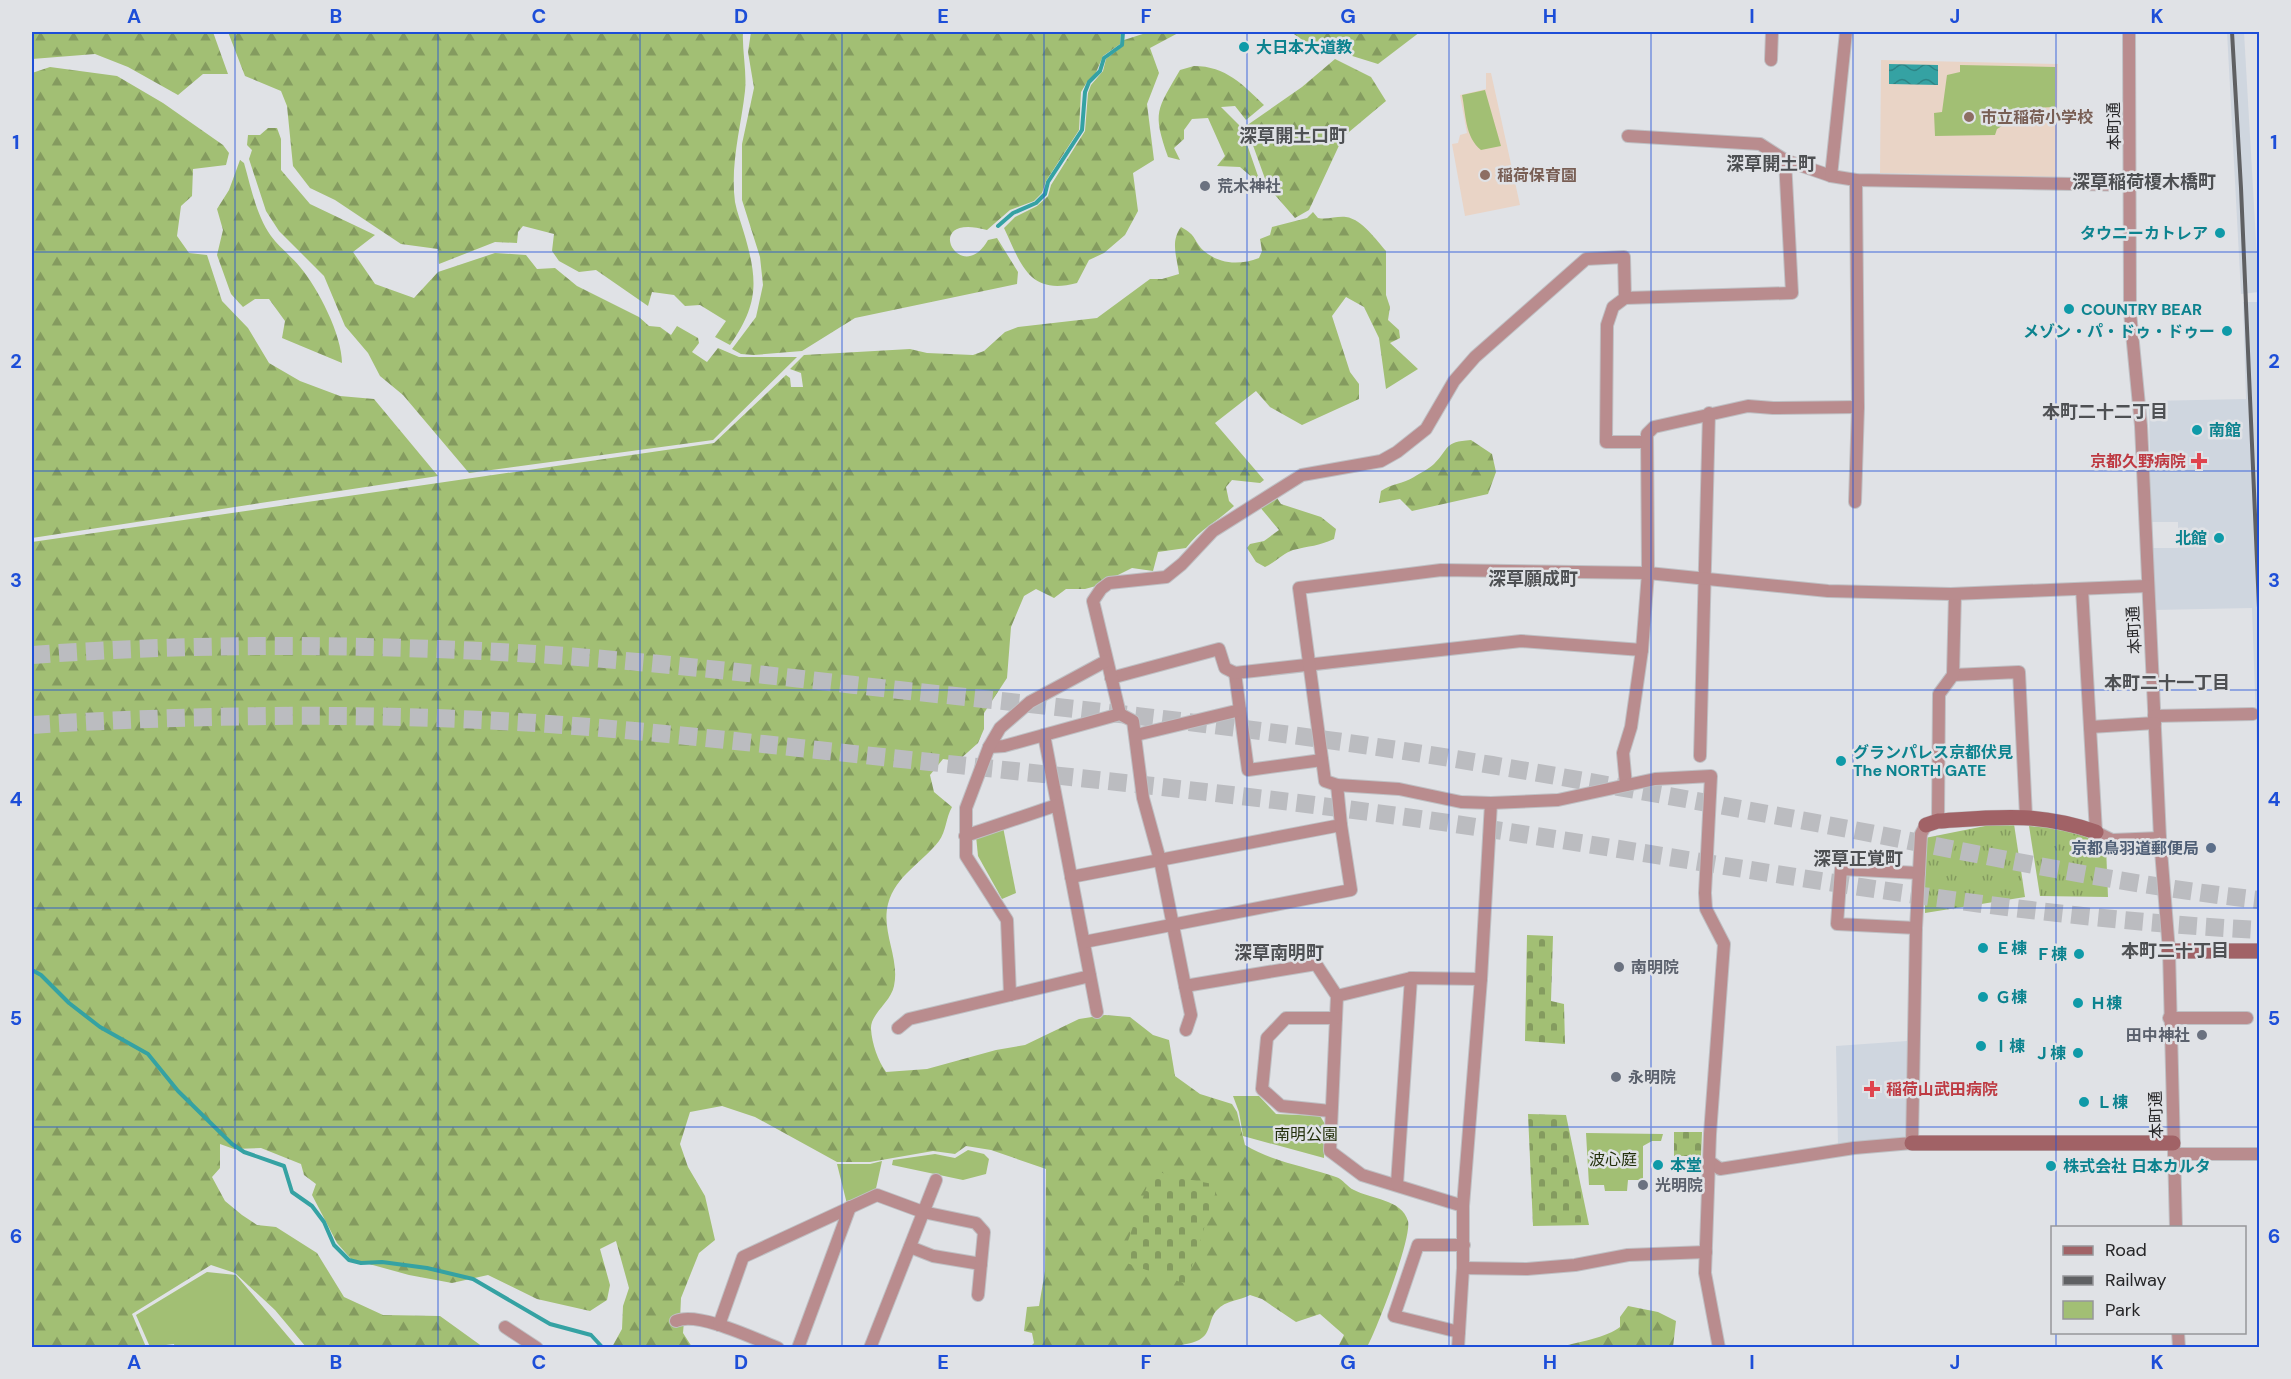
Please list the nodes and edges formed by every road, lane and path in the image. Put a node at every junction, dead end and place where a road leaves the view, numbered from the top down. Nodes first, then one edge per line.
1 (1772, 32) edge
2 (1846, 32) edge
3 (2129, 32) edge
4 (1771, 60) dead end
5 (1628, 136) dead end
6 (1785, 160) junction
7 (1831, 176) junction
8 (1856, 180) junction
9 (2131, 185) junction
10 (1625, 298) junction
11 (1858, 407) junction
12 (1709, 413) junction
13 (1646, 442) junction
14 (1855, 502) dead end
15 (1648, 573) junction
16 (1707, 577) junction
17 (2148, 586) junction
18 (2082, 589) junction
19 (1955, 594) junction
20 (1642, 650) junction
21 (1106, 661) junction
22 (1309, 665) junction
23 (1234, 673) junction
24 (1953, 675) junction
25 (1111, 678) junction
26 (1240, 710) junction
27 (1120, 714) junction
28 (2253, 714) dead end
29 (2154, 719) junction
30 (2090, 727) junction
31 (1044, 735) junction
32 (1136, 735) junction
33 (988, 747) junction
34 (1700, 756) dead end
35 (1322, 760) junction
36 (1337, 785) junction
37 (1626, 785) junction
38 (1491, 803) junction
39 (1058, 805) junction
40 (2026, 816) junction
41 (1932, 823) junction
42 (1341, 825) junction
43 (2096, 832) junction
44 (965, 836) junction
45 (2160, 838) junction
46 (1160, 860) junction
47 (1919, 873) junction
48 (1071, 877) junction
49 (1172, 925) junction
50 (1916, 928) junction
51 (1084, 942) junction
52 (2169, 951) junction
53 (2259, 951) edge
54 (1090, 976) junction
55 (1411, 978) junction
56 (1481, 979) junction
57 (1185, 986) junction
58 (1010, 995) junction
59 (1337, 996) junction
60 (1097, 1012) dead end
61 (1336, 1018) junction
62 (2169, 1018) junction
63 (2247, 1018) dead end
64 (898, 1028) dead end
65 (1186, 1030) dead end
66 (1330, 1111) junction
67 (1912, 1143) junction
68 (2173, 1148) junction
69 (2259, 1154) edge
70 (1709, 1161) junction
71 (936, 1180) dead end
72 (1397, 1184) junction
73 (1463, 1206) junction
74 (850, 1207) junction
75 (923, 1212) junction
76 (2176, 1226) edge
77 (1464, 1245) junction
78 (909, 1247) junction
79 (1706, 1252) junction
80 (981, 1263) junction
81 (1463, 1268) junction
82 (978, 1295) dead end
83 (676, 1322) dead end
84 (719, 1325) junction
85 (505, 1327) dead end
86 (1459, 1332) junction
87 (535, 1347) edge
88 (778, 1347) edge
89 (798, 1347) edge
90 (870, 1347) edge
91 (1458, 1347) edge
92 (1719, 1347) edge

1 - 4 street
2 - 7 street
3 - 9 street, 本町通
5 - 6 street
6 - 7 street
6 - 10 street
7 - 8 street
8 - 9 street
8 - 11 street
9 - 17 street, 本町通
10 - 13 street
10 - 21 street
11 - 12 street
11 - 14 street
12 - 13 street
12 - 16 street
13 - 15 street
15 - 16 street
15 - 20 street
15 - 22 street
16 - 19 street
16 - 34 street
17 - 18 street
17 - 29 street, 本町通
18 - 19 street
18 - 30 street
19 - 24 street
20 - 22 street
20 - 37 street
21 - 25 street
21 - 33 street
22 - 23 street
22 - 35 street
23 - 25 street
23 - 26 street
24 - 40 street
24 - 41 street
25 - 27 street
26 - 32 street
26 - 35 street
27 - 31 street
27 - 32 street
28 - 29 street
29 - 30 street
29 - 45 street, 本町通
30 - 43 street
31 - 33 street
31 - 39 street
32 - 46 street
33 - 44 street
35 - 36 street
36 - 38 street
36 - 42 street
37 - 38 street
37 - 70 street
38 - 56 street
39 - 44 street
39 - 48 street
40 - 41 street
40 - 43 street
41 - 47 street
42 - 46 street
42 - 49 street
43 - 45 street
44 - 58 street
45 - 52 street, 本町通
46 - 48 street
46 - 49 street
47 - 50 street
47 - 50 street
48 - 51 street
49 - 51 street
49 - 57 street
50 - 67 street
51 - 54 street
52 - 53 street
52 - 62 street, 本町通
54 - 58 street
54 - 60 street
55 - 56 street
55 - 59 street
55 - 72 street
56 - 73 street
57 - 59 street
57 - 65 street
58 - 64 street
59 - 61 street
61 - 66 street
61 - 66 street
62 - 63 street
62 - 68 street, 本町通
66 - 72 street
67 - 68 street
67 - 70 street
68 - 69 street
68 - 76 street, 本町通
70 - 79 street
71 - 75 street
72 - 73 street
73 - 77 street
74 - 75 street
74 - 84 street
74 - 89 street
75 - 78 street
75 - 80 street
77 - 81 street
77 - 86 street
78 - 80 street
78 - 90 street
79 - 81 street
79 - 92 street
80 - 82 street
81 - 86 street
83 - 84 street
84 - 88 street
85 - 87 street
86 - 91 street

